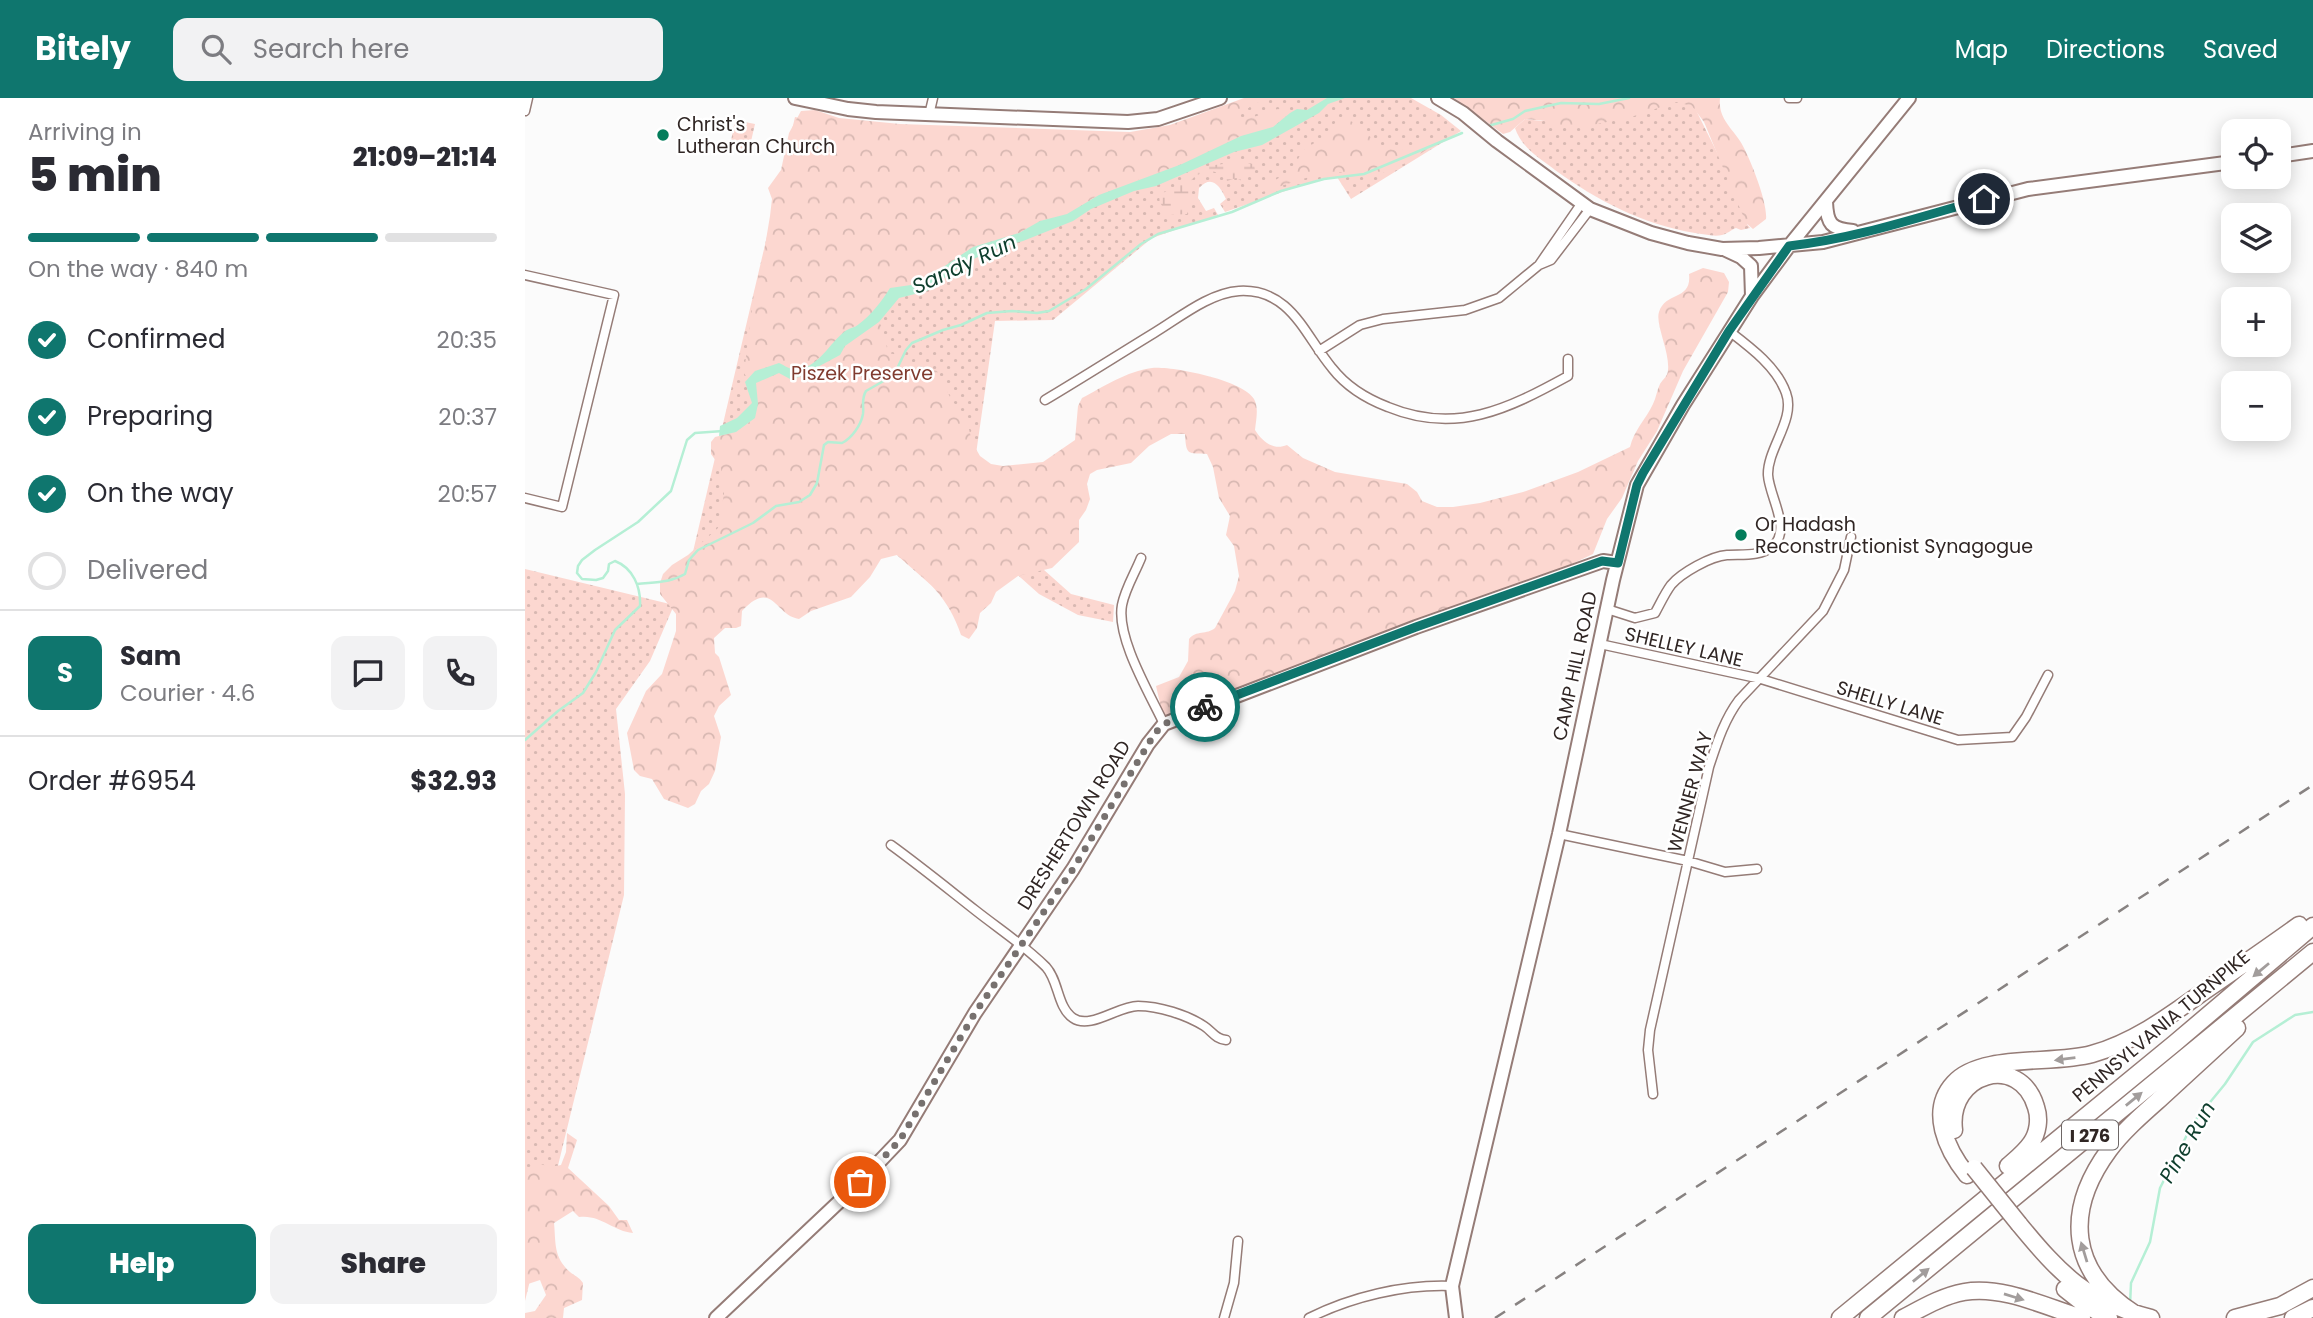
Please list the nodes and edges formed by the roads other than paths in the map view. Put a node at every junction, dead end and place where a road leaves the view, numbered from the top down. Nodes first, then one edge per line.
1 (528, 98) edge
2 (795, 98) edge
3 (933, 98) edge
4 (1220, 98) edge
5 (1439, 98) edge
6 (1789, 98) edge
7 (1797, 98) edge
8 (1909, 98) edge
9 (525, 111) edge
10 (929, 115) junction
11 (2313, 151) edge
12 (2291, 154) edge
13 (2221, 164) edge
14 (1826, 202) junction
15 (1586, 206) junction
16 (1864, 233) junction
17 (1789, 246) junction
18 (1722, 249) junction
19 (525, 275) edge
20 (1752, 296) junction
21 (1729, 331) junction
22 (1319, 351) junction
23 (1568, 359) dead end
24 (1045, 400) dead end
25 (525, 498) edge
26 (1851, 537) dead end
27 (1623, 542) junction
28 (1141, 558) dead end
29 (1602, 561) junction
30 (1618, 563) junction
31 (1607, 609) junction
32 (1600, 644) junction
33 (2048, 675) dead end
34 (1761, 679) junction
35 (1164, 724) junction
36 (1559, 834) junction
37 (891, 845) dead end
38 (1688, 861) junction
39 (1757, 869) dead end
40 (2313, 916) edge
41 (2313, 926) edge
42 (1021, 944) junction
43 (2313, 955) edge
44 (1226, 1040) dead end
45 (1653, 1094) dead end
46 (1971, 1172) junction
47 (1238, 1241) dead end
48 (1932, 1241) junction
49 (1452, 1286) junction
50 (2313, 1288) edge
51 (2313, 1308) edge
52 (2128, 1313) edge
53 (716, 1318) edge
54 (1224, 1318) edge
55 (1308, 1318) edge
56 (1456, 1318) edge
57 (1840, 1318) edge
58 (1868, 1318) edge
59 (1903, 1318) edge
60 (2082, 1318) edge
61 (2235, 1318) edge
62 (2293, 1318) edge

1 - 9 street
2 - 10 street
3 - 10 street
4 - 10 street
5 - 15 street
6 - 7 street
8 - 14 street, CAMP HILL ROAD
11 - 12 street
13 - 16 street
14 - 16 street
14 - 17 street, CAMP HILL ROAD
15 - 18 street
15 - 22 street
16 - 17 street
17 - 18 street
17 - 20 street, CAMP HILL ROAD
18 - 20 street
19 - 25 street
20 - 21 street, CAMP HILL ROAD
21 - 27 street, CAMP HILL ROAD
21 - 31 street
22 - 23 street
22 - 24 street
26 - 34 street, WENNER WAY
27 - 29 street
27 - 30 street, CAMP HILL ROAD
28 - 35 street
29 - 30 street
29 - 35 street
30 - 31 street, CAMP HILL ROAD
31 - 32 street, CAMP HILL ROAD
32 - 34 street, SHELLEY LANE
32 - 36 street, CAMP HILL ROAD
33 - 34 street, SHELLY LANE
34 - 38 street, WENNER WAY
35 - 42 street, DRESHERTOWN ROAD
36 - 38 street
36 - 49 street, CAMP HILL ROAD
37 - 42 street
38 - 39 street
38 - 45 street, WENNER WAY
40 -> 46 highway
41 -> 48 highway, PENNSYLVANIA TURNPIKE / I 276
42 - 44 street
42 - 53 street, DRESHERTOWN ROAD
52 -> 43 highway
58 -> 43 highway, PENNSYLVANIA TURNPIKE / I 276
46 - 48 highway
46 - 52 highway, bridge
47 - 54 street
48 - 57 highway, PENNSYLVANIA TURNPIKE / I 276
49 - 55 street
49 - 56 street, CAMP HILL ROAD
50 - 61 highway
51 - 62 highway
59 -> 60 highway

